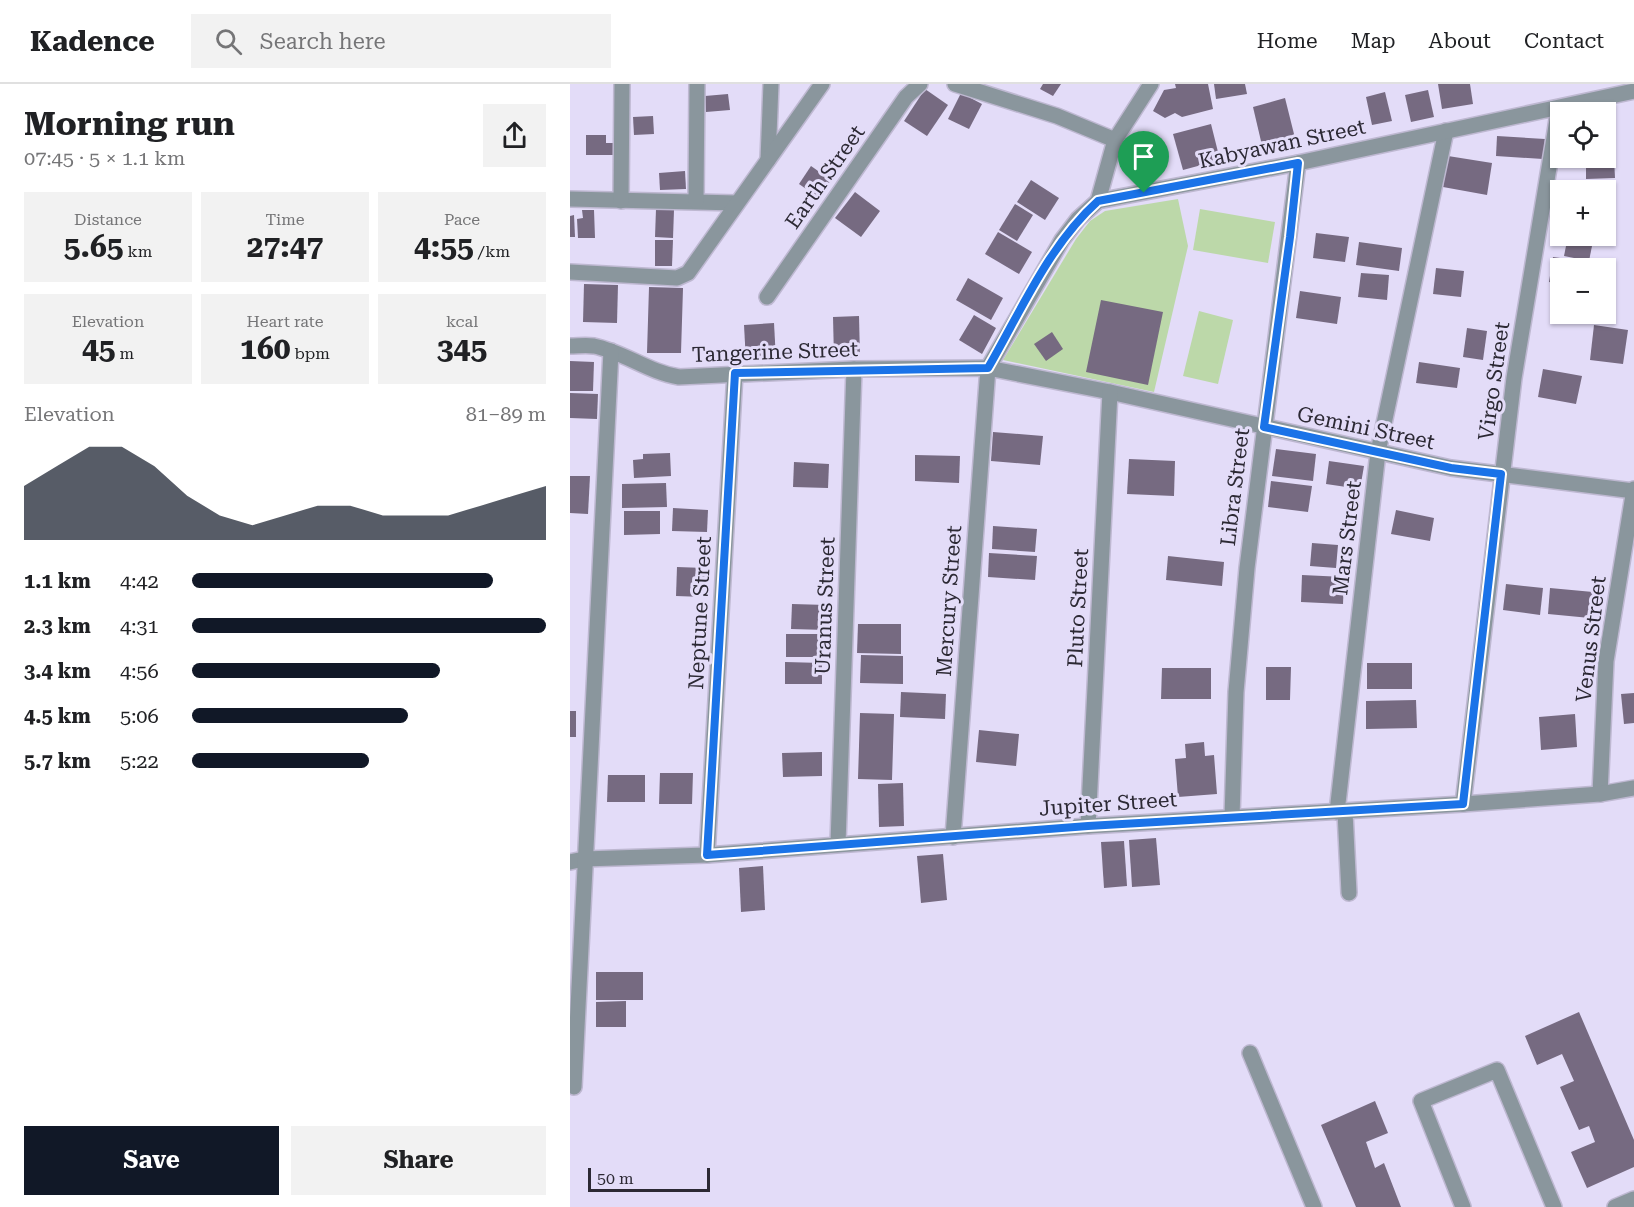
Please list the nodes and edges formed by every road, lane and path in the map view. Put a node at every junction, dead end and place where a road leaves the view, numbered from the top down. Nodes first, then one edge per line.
1 (622, 84) edge
2 (697, 84) edge
3 (771, 84) edge
4 (822, 84) edge
5 (920, 84) edge
6 (955, 84) edge
7 (1151, 84) edge
8 (1634, 91) edge
9 (1585, 102) edge
10 (1550, 110) edge
11 (1446, 131) junction
12 (1115, 140) junction
13 (768, 160) junction
14 (1550, 162) edge
15 (1298, 163) junction
16 (570, 199) edge
17 (621, 201) junction
18 (696, 201) junction
19 (1098, 201) junction
20 (737, 203) junction
21 (570, 272) edge
22 (767, 297) dead end
23 (570, 346) edge
24 (611, 351) junction
25 (988, 368) junction
26 (854, 369) junction
27 (735, 373) junction
28 (1110, 392) junction
29 (1264, 427) junction
30 (1378, 453) junction
31 (1501, 474) junction
32 (1634, 490) edge
33 (1634, 788) edge
34 (1600, 794) junction
35 (1463, 804) junction
36 (1341, 812) junction
37 (1232, 817) junction
38 (1088, 826) junction
39 (953, 837) junction
40 (838, 844) junction
41 (707, 855) junction
42 (577, 860) edge
43 (1349, 893) dead end
44 (574, 1032) edge
45 (1250, 1053) dead end
46 (574, 1087) dead end
47 (1634, 1199) edge
48 (1314, 1207) edge
49 (1463, 1207) edge
50 (1554, 1207) edge
51 (1615, 1207) edge

1 - 17 street
2 - 18 street
3 - 13 street
4 - 13 street
5 - 22 street, Earth Street
6 - 12 street
7 - 12 street
8 - 9 street, Kabyawan Street
10 - 11 street, Kabyawan Street
11 - 15 street, Kabyawan Street
11 - 30 street, Mars Street
12 - 19 street
13 - 20 street
14 - 31 street, Virgo Street
15 - 19 street, Kabyawan Street
15 - 29 street, Libra Street
16 - 17 street
17 - 18 street
18 - 20 street
19 - 25 street
20 - 21 street
23 - 24 street, Tangerine Street
24 - 27 street, Tangerine Street
24 - 42 street
25 - 26 street, Tangerine Street
25 - 28 street, Gemini Street
25 - 39 street, Mercury Street
26 - 27 street, Tangerine Street
26 - 40 street, Uranus Street
27 - 41 street, Neptune Street
28 - 29 street, Gemini Street
28 - 38 street, Pluto Street
29 - 30 street, Gemini Street
29 - 37 street, Libra Street
30 - 31 street, Gemini Street
30 - 36 street, Mars Street
31 - 32 street, Gemini Street
31 - 35 street, Virgo Street
32 - 34 street, Venus Street
33 - 34 street, Jupiter Street
34 - 35 street, Jupiter Street
35 - 36 street, Jupiter Street
36 - 37 street, Jupiter Street
36 - 43 street, Mars Street
37 - 38 street, Jupiter Street
38 - 39 street, Jupiter Street
39 - 40 street, Jupiter Street
40 - 41 street, Jupiter Street
41 - 42 street, Jupiter Street
42 - 44 street
44 - 46 street
45 - 48 street
47 - 51 street
49 - 50 street

